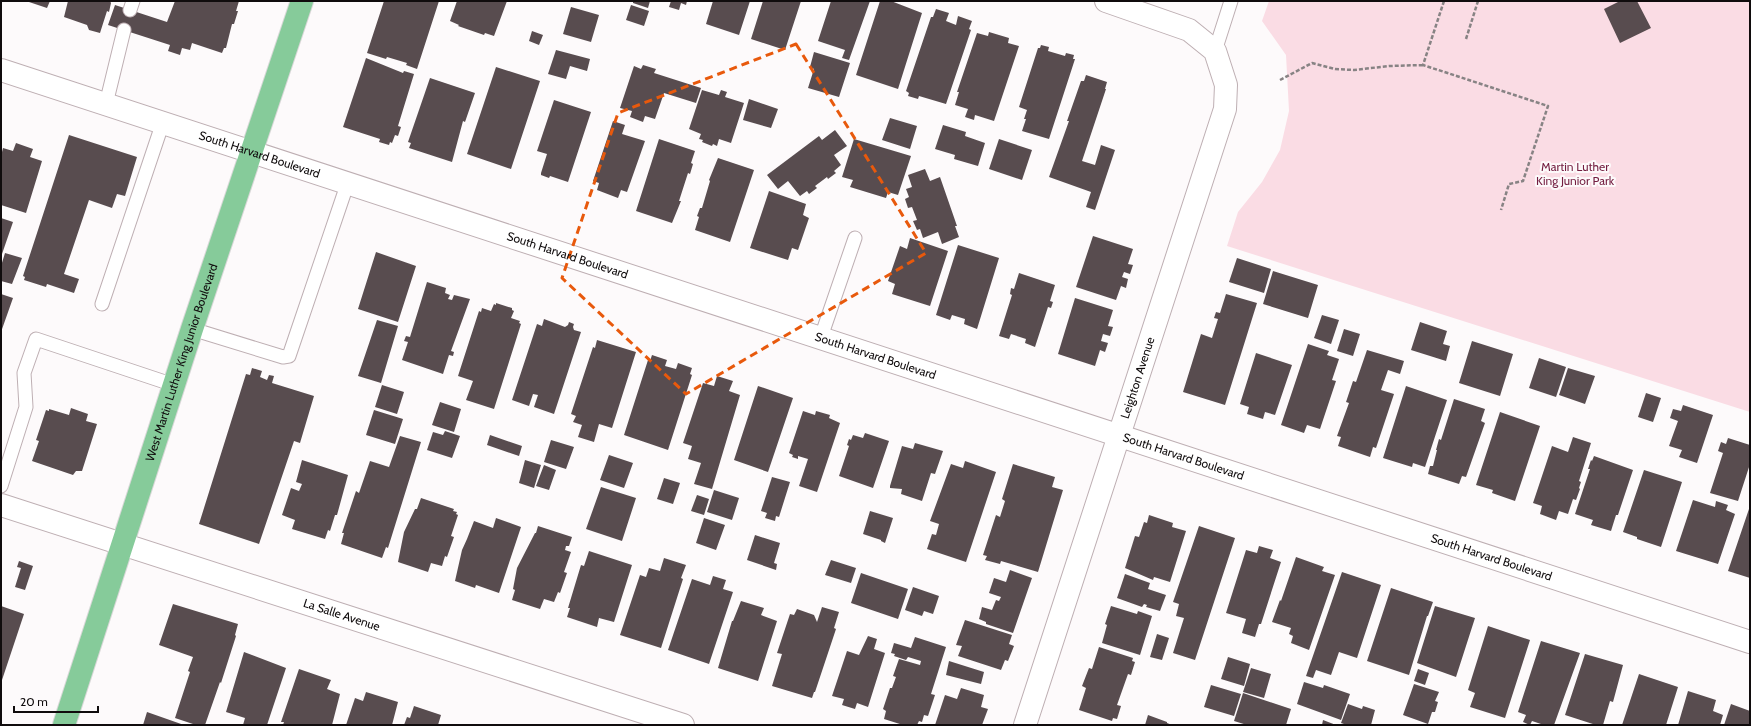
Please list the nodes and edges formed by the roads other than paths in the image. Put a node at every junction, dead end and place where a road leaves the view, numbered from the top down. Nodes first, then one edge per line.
1 (302, 1) edge
2 (1106, 1) edge
3 (1232, 1) edge
4 (124, 30) dead end
5 (1215, 52) junction
6 (1, 70) edge
7 (106, 104) junction
8 (164, 122) junction
9 (252, 151) junction
10 (348, 182) junction
11 (855, 238) dead end
12 (102, 304) dead end
13 (192, 329) junction
14 (821, 337) junction
15 (174, 385) junction
16 (1120, 435) junction
17 (1, 486) edge
18 (1, 505) edge
19 (121, 544) junction
20 (1750, 642) edge
21 (64, 725) edge
22 (683, 725) edge
23 (1024, 725) edge

1 - 9 main road, West Martin Luther King Junior Boulevard
2 - 5 street
3 - 5 lane
4 - 7 lane
5 - 16 street, Leighton Avenue
6 - 7 street, South Harvard Boulevard
7 - 8 street, South Harvard Boulevard
8 - 9 street, South Harvard Boulevard
8 - 12 lane
9 - 10 street, South Harvard Boulevard
9 - 13 main road, West Martin Luther King Junior Boulevard
10 - 13 lane
10 - 14 street, South Harvard Boulevard
11 - 14 lane
13 - 15 main road, West Martin Luther King Junior Boulevard
14 - 16 street, South Harvard Boulevard
15 - 17 lane
15 - 19 main road, West Martin Luther King Junior Boulevard
16 - 20 street, South Harvard Boulevard
16 - 23 street, Leighton Avenue
18 - 19 street, La Salle Avenue
19 - 21 main road, West Martin Luther King Junior Boulevard
19 - 22 street, La Salle Avenue

